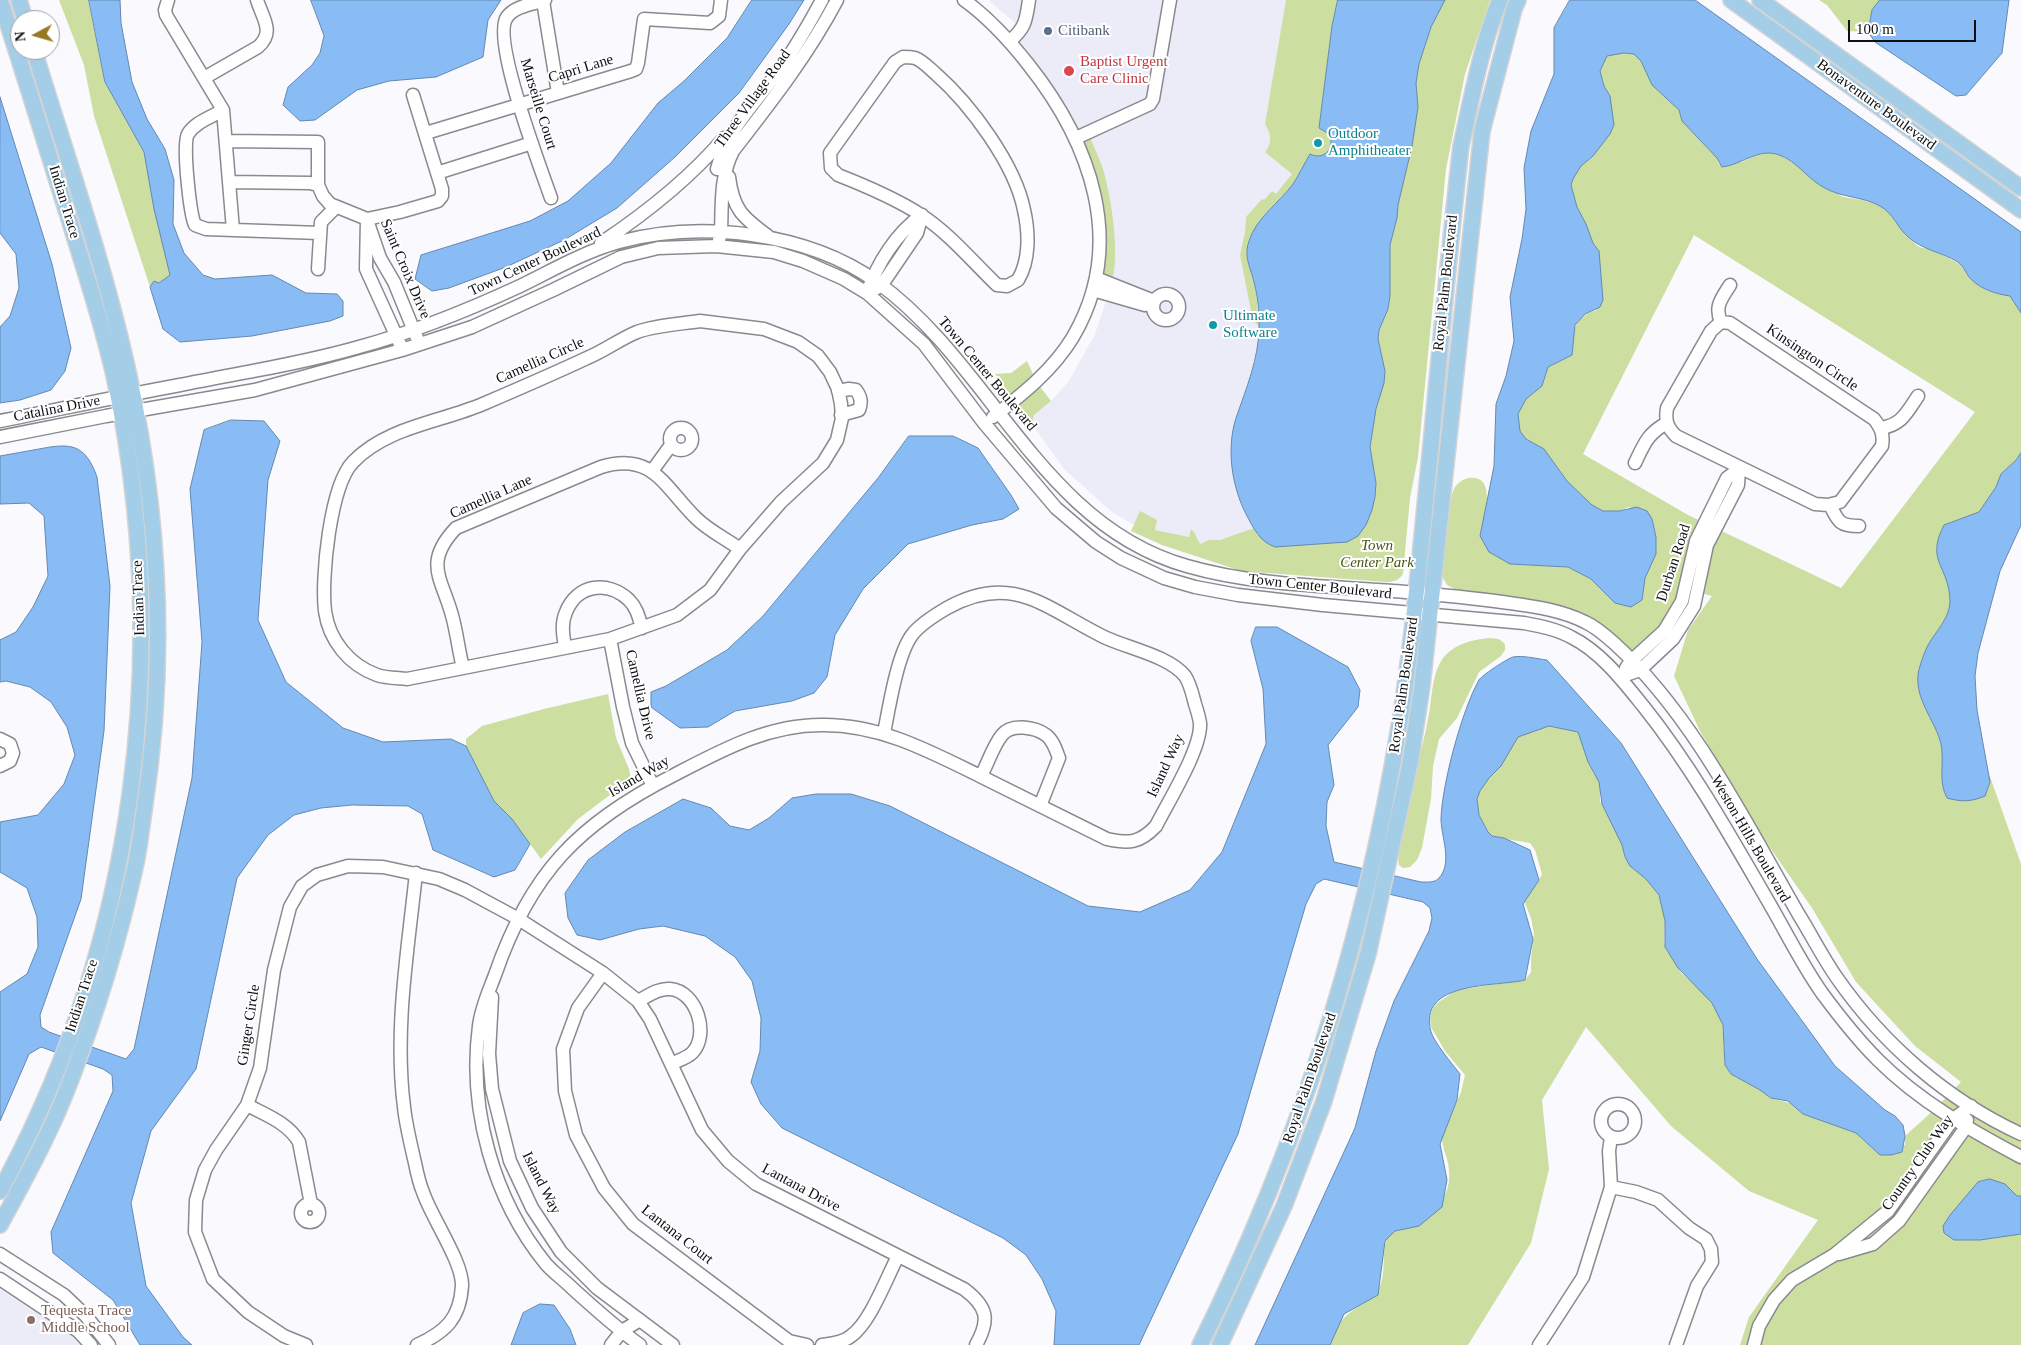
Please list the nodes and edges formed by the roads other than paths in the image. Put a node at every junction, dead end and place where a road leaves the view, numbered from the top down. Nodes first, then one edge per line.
1 (0, 0) edge
2 (168, 0) edge
3 (257, 0) edge
4 (544, 0) edge
5 (721, 0) edge
6 (822, 0) edge
7 (838, 0) edge
8 (964, 0) edge
9 (1029, 0) edge
10 (1170, 0) edge
11 (1500, 0) edge
12 (1518, 0) edge
13 (1731, 0) edge
14 (1760, 0) edge
15 (1010, 41) junction
16 (37, 60) edge
17 (204, 78) junction
18 (558, 93) junction
19 (413, 95) dead end
20 (519, 105) junction
21 (223, 110) junction
22 (739, 121) junction
23 (426, 133) junction
24 (1076, 138) junction
25 (226, 141) junction
26 (532, 143) junction
27 (728, 160) junction
28 (437, 173) junction
29 (230, 182) junction
30 (318, 185) junction
31 (2021, 188) edge
32 (551, 198) dead end
33 (334, 208) junction
34 (2021, 210) edge
35 (922, 216) junction
36 (367, 219) junction
37 (234, 230) junction
38 (320, 233) junction
39 (717, 233) junction
40 (770, 238) junction
41 (716, 246) junction
42 (584, 254) junction
43 (318, 269) dead end
44 (386, 269) junction
45 (369, 278) junction
46 (877, 282) junction
47 (1094, 284) junction
48 (1730, 285) dead end
49 (867, 293) junction
50 (1153, 304) dead end
51 (1721, 322) junction
52 (414, 330) junction
53 (397, 337) junction
54 (420, 345) junction
55 (402, 350) junction
56 (838, 391) junction
57 (125, 395) junction
58 (1918, 396) dead end
59 (137, 412) junction
60 (999, 412) junction
61 (121, 413) junction
62 (842, 415) junction
63 (0, 421) edge
64 (984, 423) junction
65 (1667, 423) junction
66 (1881, 428) junction
67 (0, 437) edge
68 (671, 445) dead end
69 (1635, 463) dead end
70 (1739, 468) junction
71 (652, 471) junction
72 (1830, 505) junction
73 (1858, 526) dead end
74 (1127, 541) junction
75 (740, 549) junction
76 (1121, 558) junction
77 (1416, 593) junction
78 (1433, 594) junction
79 (1414, 612) junction
80 (1431, 614) junction
81 (642, 628) junction
82 (610, 639) junction
83 (564, 647) junction
84 (1636, 665) junction
85 (463, 668) junction
86 (1620, 677) junction
87 (884, 733) junction
88 (0, 739) edge
89 (0, 766) edge
90 (981, 776) junction
91 (652, 786) junction
92 (1040, 806) junction
93 (416, 873) junction
94 (517, 918) junction
95 (603, 973) junction
96 (493, 980) junction
97 (638, 1001) junction
98 (671, 1064) junction
99 (247, 1106) junction
100 (1971, 1106) junction
101 (1954, 1119) junction
102 (1966, 1127) junction
103 (2021, 1134) edge
104 (1611, 1137) dead end
105 (2021, 1157) edge
106 (1611, 1187) junction
107 (0, 1191) edge
108 (311, 1204) dead end
109 (532, 1208) junction
110 (516, 1218) junction
111 (0, 1225) edge
112 (0, 1254) edge
113 (898, 1256) junction
114 (1834, 1256) junction
115 (0, 1279) edge
116 (640, 1320) junction
117 (622, 1331) junction
118 (635, 1344) edge
119 (91, 1345) edge
120 (109, 1345) edge
121 (306, 1345) edge
122 (417, 1345) edge
123 (611, 1345) edge
124 (673, 1345) edge
125 (807, 1345) edge
126 (822, 1345) edge
127 (976, 1345) edge
128 (1200, 1345) edge
129 (1220, 1345) edge
130 (1539, 1345) edge
131 (1676, 1345) edge
132 (1754, 1345) edge

1 - 57 main road, Indian Trace
2 - 17 street
3 - 17 street
4 - 18 street
4 - 20 street, Marseille Court
5 - 18 street, Capri Lane
6 - 22 street, Three Village Road
7 - 27 street, Three Village Road
8 - 15 street
9 - 15 street
10 - 24 street
11 - 77 main road, Royal Palm Boulevard
12 - 78 main road, Royal Palm Boulevard
13 - 34 main road, Bonaventure Boulevard
14 - 31 main road, Bonaventure Boulevard
15 - 24 street
16 - 57 main road, Indian Trace
17 - 21 street
18 - 20 street, Capri Lane
19 - 23 street
20 - 23 street, Capri Lane
20 - 26 street, Marseille Court
21 - 25 street
21 - 37 street
22 - 39 street, Three Village Road
22 - 42 street
23 - 28 street
24 - 47 street
25 - 29 street
25 - 30 street
26 - 28 street
26 - 32 street, Marseille Court
27 - 39 street, Three Village Road
27 - 40 street
28 - 36 street
29 - 30 street
29 - 37 street
30 - 33 street
33 - 36 street
33 - 38 street
35 - 35 street
35 - 46 street
36 - 44 street, Saint Croix Drive
36 - 45 street, Saint Croix Drive
37 - 38 street
38 - 43 street
39 - 40 street, Town Center Boulevard
39 - 41 street, Three Village Road
39 - 42 street, Town Center Boulevard
40 - 46 street, Town Center Boulevard
41 - 49 street, Town Center Boulevard
41 - 54 street, Town Center Boulevard
42 - 52 street, Town Center Boulevard
44 - 45 street
44 - 52 street, Saint Croix Drive
45 - 53 street, Saint Croix Drive
46 - 49 street
46 - 60 street, Town Center Boulevard
47 - 50 street
47 - 60 street
48 - 51 street
49 - 64 street, Town Center Boulevard
51 - 65 street
51 - 66 street, Kinsington Circle
52 - 53 street, Town Center Boulevard
52 - 54 street, Saint Croix Drive
53 - 55 street, Saint Croix Drive
53 - 57 street, Town Center Boulevard
54 - 55 street, Town Center Boulevard
55 - 59 street, Town Center Boulevard
56 - 62 street, Camellia Circle
56 - 62 street
56 - 85 street, Camellia Circle
57 - 59 main road, Indian Trace
57 - 61 main road, Indian Trace
57 - 63 street, Catalina Drive
58 - 66 street
59 - 61 street, Town Center Boulevard
59 - 111 main road, Indian Trace
60 - 64 street
60 - 74 street, Town Center Boulevard
61 - 67 street, Catalina Drive
61 - 107 main road, Indian Trace
62 - 75 street, Camellia Circle
64 - 76 street, Town Center Boulevard
65 - 69 street
65 - 70 street
66 - 72 street
68 - 71 street
70 - 72 street
70 - 84 street, Durban Road
71 - 75 street, Camellia Lane
71 - 85 street, Camellia Lane
72 - 73 street
74 - 76 street
74 - 77 street, Town Center Boulevard
75 - 81 street, Camellia Circle
76 - 79 street, Town Center Boulevard
77 - 78 street, Weston Hills Boulevard
77 - 79 main road, Royal Palm Boulevard
78 - 80 main road, Royal Palm Boulevard
78 - 84 street, Weston Hills Boulevard
79 - 80 street, Weston Hills Boulevard
79 - 128 main road, Royal Palm Boulevard
80 - 86 street, Weston Hills Boulevard
80 - 129 main road, Royal Palm Boulevard
81 - 82 street, Camellia Circle
81 - 83 street
82 - 83 street, Camellia Circle
82 - 91 street, Camellia Drive
83 - 85 street, Camellia Circle
84 - 86 street, Durban Road
84 - 100 street, Weston Hills Boulevard
86 - 101 street, Weston Hills Boulevard
87 - 90 street, Island Way
87 - 91 street, Island Way
87 - 92 street, Island Way
88 - 89 street
90 - 92 street, Island Way
90 - 92 street
91 - 94 street, Island Way
93 - 94 street, Ginger Circle
93 - 99 street, Ginger Circle
93 - 122 street
94 - 95 street, Lantana Drive
94 - 96 street, Island Way
95 - 97 street, Lantana Drive
95 - 125 street, Lantana Court
96 - 109 street, Island Way
96 - 110 street, Island Way
97 - 98 street, Lantana Drive
97 - 98 street
98 - 113 street, Lantana Drive
99 - 108 street
99 - 121 street, Ginger Circle
100 - 101 street, Country Club Way
100 - 102 street, Country Club Way
100 - 103 street, Weston Hills Boulevard
101 - 102 street, Weston Hills Boulevard
101 - 114 street, Country Club Way
102 - 105 street, Weston Hills Boulevard
102 - 114 street, Country Club Way
104 - 106 street
106 - 130 street
106 - 131 street
109 - 110 street
109 - 116 street, Island Way
110 - 117 street, Island Way
112 - 120 street
113 - 126 street
113 - 127 street, Lantana Drive
114 - 132 street, Country Club Way
115 - 119 street
116 - 117 street
116 - 118 street
116 - 124 street, Island Way
117 - 118 street, Island Way
117 - 123 street

